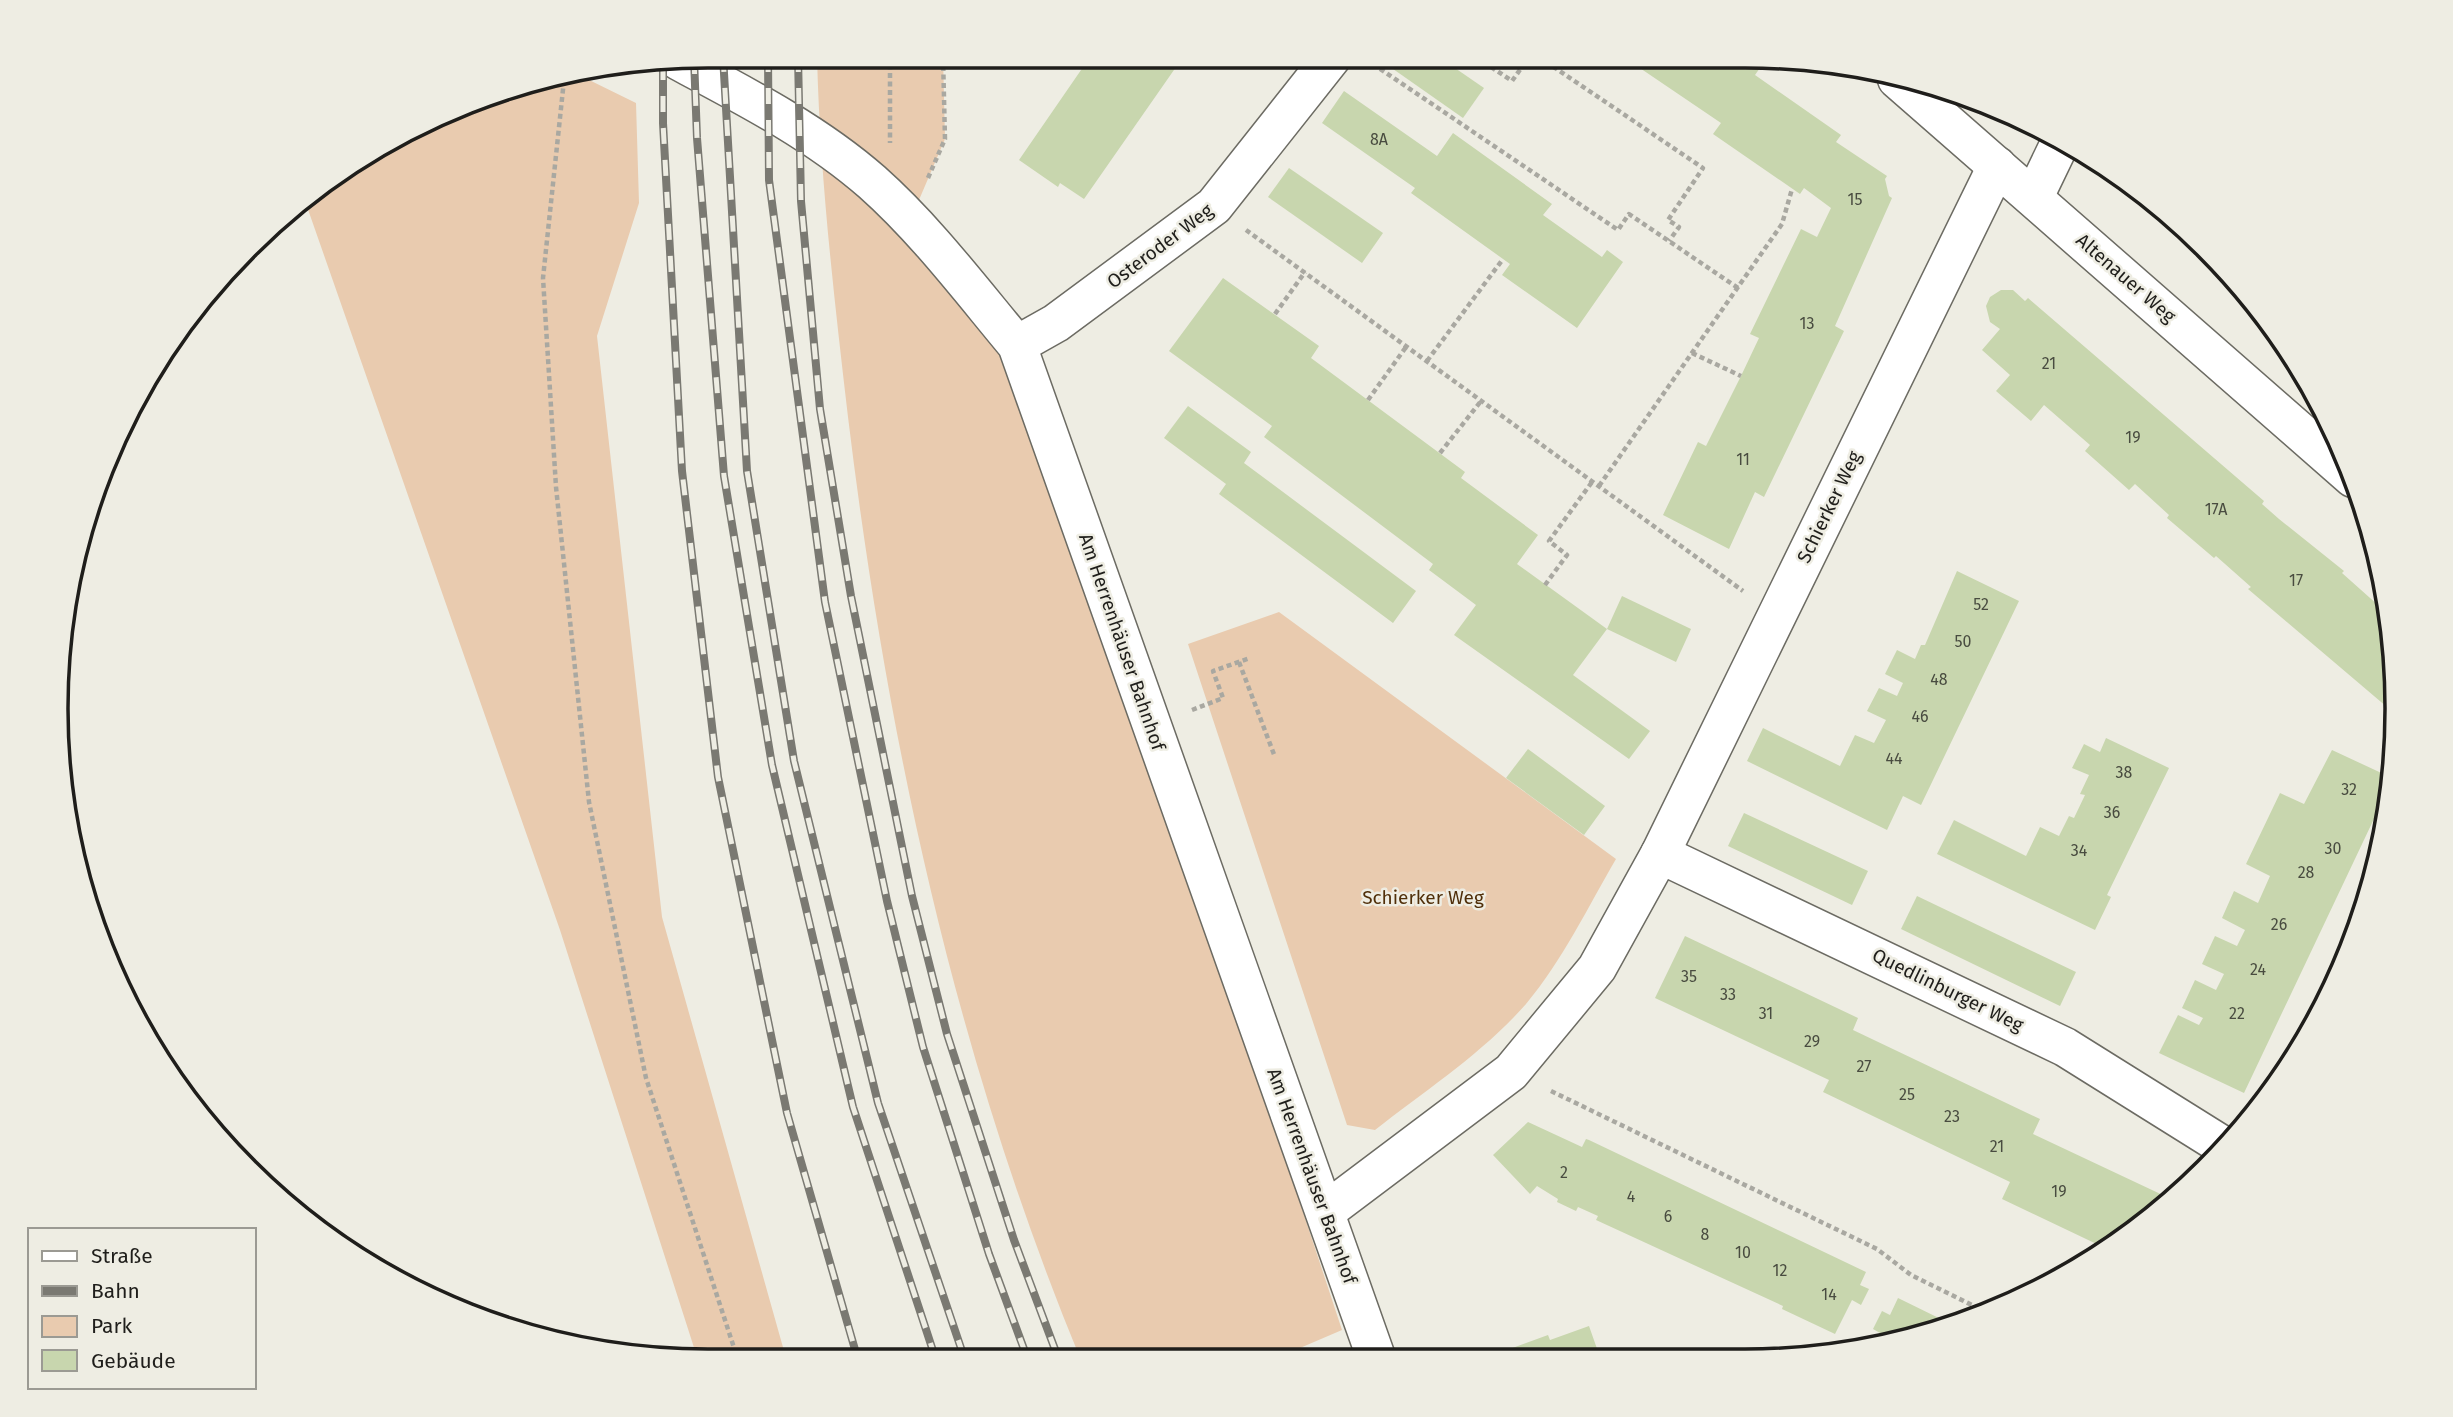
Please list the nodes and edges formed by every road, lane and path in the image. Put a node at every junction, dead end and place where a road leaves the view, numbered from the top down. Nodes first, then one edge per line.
1 (890, 68) edge
2 (943, 68) edge
3 (1325, 68) edge
4 (1379, 68) edge
5 (1492, 68) edge
6 (1521, 68) edge
7 (1555, 68) edge
8 (693, 69) edge
9 (563, 86) edge
10 (1910, 90) edge
11 (2057, 150) edge
12 (1997, 166) junction
13 (872, 182) junction
14 (1792, 189) dead end
15 (2034, 197) junction
16 (1214, 206) junction
17 (910, 220) junction
18 (1669, 241) junction
19 (1503, 259) dead end
20 (1305, 272) junction
21 (1738, 288) junction
22 (1275, 314) dead end
23 (1017, 345) junction
24 (1406, 347) junction
25 (1692, 353) junction
26 (1427, 361) junction
27 (1741, 376) dead end
28 (1368, 400) dead end
29 (1481, 401) junction
30 (1440, 453) dead end
31 (2336, 463) edge
32 (1592, 482) junction
33 (1599, 486) junction
34 (1545, 585) dead end
35 (1776, 616) junction
36 (1250, 658) dead end
37 (1239, 662) junction
38 (1152, 725) junction
39 (1275, 757) dead end
40 (1660, 855) junction
41 (1511, 1072) junction
42 (2216, 1141) edge
43 (1325, 1212) junction
44 (1974, 1306) edge
45 (734, 1349) edge
46 (1373, 1349) edge

1 - 13 path
2 - 17 path
3 - 16 street, Osteroder Weg
4 - 18 path
5 - 6 path
7 - 18 path
8 - 13 street, Am Herrenhäuser Bahnhof
9 - 45 path
10 - 12 street, Altenauer Weg
11 - 15 street
12 - 15 street, Altenauer Weg
12 - 35 street, Schierker Weg
13 - 17 street, Am Herrenhäuser Bahnhof
14 - 21 path
15 - 31 street, Altenauer Weg
16 - 20 path
16 - 23 street, Osteroder Weg
17 - 23 street, Am Herrenhäuser Bahnhof
18 - 21 path
19 - 26 path
20 - 22 path
20 - 24 path
21 - 25 path
23 - 38 street, Am Herrenhäuser Bahnhof
24 - 26 path
24 - 28 path
25 - 27 path
25 - 33 path
26 - 29 path
29 - 30 path
29 - 32 path
32 - 33 path
32 - 34 path
33 - 35 path
35 - 40 street, Schierker Weg
36 - 37 path
37 - 38 path
37 - 39 path
38 - 43 street, Am Herrenhäuser Bahnhof
40 - 41 street, Schierker Weg
40 - 42 street, Quedlinburger Weg
41 - 43 street, Schierker Weg
41 - 44 path
43 - 46 street, Am Herrenhäuser Bahnhof

